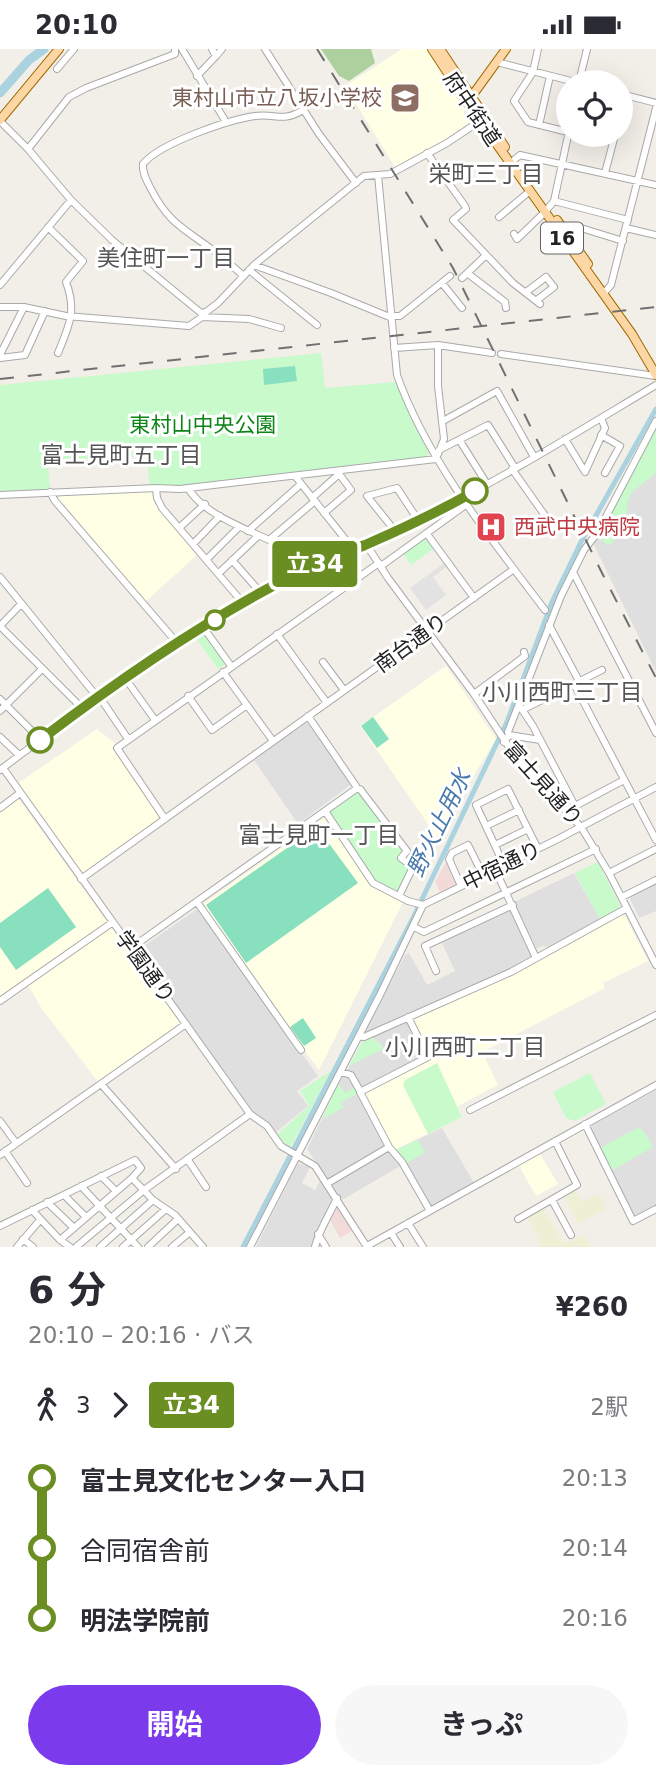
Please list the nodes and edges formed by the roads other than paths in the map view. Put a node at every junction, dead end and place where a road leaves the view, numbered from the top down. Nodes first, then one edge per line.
1 (59, 49) edge
2 (74, 49) edge
3 (175, 49) edge
4 (182, 49) edge
5 (222, 49) edge
6 (265, 49) edge
7 (432, 49) edge
8 (440, 49) edge
9 (506, 49) edge
10 (538, 49) edge
11 (587, 49) edge
12 (214, 52) edge
13 (497, 62) junction
14 (57, 69) dead end
15 (581, 70) edge
16 (533, 72) junction
17 (197, 76) junction
18 (550, 76) junction
19 (556, 77) edge
20 (633, 98) edge
21 (469, 100) junction
22 (656, 106) edge
23 (303, 110) junction
24 (483, 120) junction
25 (0, 121) edge
26 (226, 122) junction
27 (539, 125) junction
28 (556, 129) edge
29 (566, 147) edge
30 (612, 147) edge
31 (27, 149) junction
32 (427, 153) junction
33 (514, 160) junction
34 (562, 162) junction
35 (605, 173) junction
36 (378, 175) junction
37 (638, 181) junction
38 (356, 183) junction
39 (656, 185) edge
40 (530, 191) junction
41 (71, 200) junction
42 (549, 207) junction
43 (499, 217) dead end
44 (627, 224) junction
45 (48, 227) junction
46 (581, 228) dead end
47 (514, 235) dead end
48 (656, 235) edge
49 (623, 241) junction
50 (485, 255) junction
51 (251, 268) junction
52 (244, 276) junction
53 (450, 276) dead end
54 (442, 283) junction
55 (0, 285) edge
56 (554, 287) junction
57 (526, 292) junction
58 (605, 293) junction
59 (559, 294) dead end
60 (0, 307) edge
61 (24, 307) junction
62 (461, 308) dead end
63 (506, 308) dead end
64 (45, 311) junction
65 (202, 315) junction
66 (72, 316) junction
67 (393, 319) junction
68 (317, 325) dead end
69 (281, 328) dead end
70 (438, 345) junction
71 (394, 348) junction
72 (58, 353) dead end
73 (492, 353) dead end
74 (501, 354) dead end
75 (0, 357) edge
76 (656, 365) edge
77 (656, 376) edge
78 (656, 385) edge
79 (601, 418) junction
80 (443, 421) junction
81 (656, 421) edge
82 (601, 435) junction
83 (565, 439) junction
84 (460, 441) junction
85 (439, 450) junction
86 (534, 457) junction
87 (436, 459) junction
88 (514, 468) junction
89 (338, 473) junction
90 (605, 473) dead end
91 (295, 476) junction
92 (302, 484) junction
93 (487, 484) junction
94 (156, 488) junction
95 (188, 488) junction
96 (50, 492) junction
97 (0, 495) edge
98 (313, 499) junction
99 (465, 501) junction
100 (205, 504) junction
101 (324, 513) junction
102 (220, 516) junction
103 (418, 520) junction
104 (239, 527) junction
105 (553, 527) dead end
106 (179, 528) junction
107 (248, 531) junction
108 (395, 531) junction
109 (426, 534) junction
110 (258, 536) junction
111 (269, 540) junction
112 (193, 544) junction
113 (366, 544) junction
114 (353, 549) junction
115 (206, 559) junction
116 (232, 560) junction
117 (380, 564) junction
118 (310, 566) junction
119 (514, 569) junction
120 (573, 572) junction
121 (219, 573) junction
122 (0, 577) edge
123 (261, 593) junction
124 (474, 598) junction
125 (243, 603) junction
126 (21, 604) junction
127 (545, 610) dead end
128 (549, 625) junction
129 (0, 626) edge
130 (203, 627) junction
131 (428, 631) junction
132 (277, 634) junction
133 (178, 644) junction
134 (524, 652) dead end
135 (323, 662) dead end
136 (231, 666) junction
137 (42, 669) junction
138 (602, 670) dead end
139 (223, 672) junction
140 (125, 678) junction
141 (576, 683) junction
142 (344, 691) junction
143 (474, 694) junction
144 (99, 696) junction
145 (188, 697) junction
146 (0, 699) edge
147 (327, 703) junction
148 (6, 705) junction
149 (247, 705) junction
150 (82, 708) junction
151 (520, 708) junction
152 (0, 711) edge
153 (308, 716) junction
154 (155, 720) junction
155 (656, 733) edge
156 (509, 735) junction
157 (0, 737) edge
158 (128, 739) junction
159 (502, 739) junction
160 (40, 740) junction
161 (540, 740) junction
162 (273, 741) junction
163 (19, 755) junction
164 (1, 769) edge
165 (624, 780) junction
166 (656, 787) edge
167 (356, 789) junction
168 (20, 793) junction
169 (634, 799) junction
170 (0, 808) edge
171 (519, 810) junction
172 (325, 811) junction
173 (166, 819) junction
174 (486, 826) junction
175 (581, 827) junction
176 (528, 829) junction
177 (656, 840) edge
178 (495, 845) junction
179 (538, 849) junction
180 (596, 849) junction
181 (656, 849) edge
182 (504, 865) junction
183 (495, 869) junction
184 (609, 873) junction
185 (483, 875) junction
186 (81, 879) junction
187 (656, 880) edge
188 (461, 886) junction
189 (506, 892) junction
190 (399, 897) junction
191 (622, 897) junction
192 (197, 902) junction
193 (420, 905) junction
194 (513, 905) junction
195 (627, 908) junction
196 (113, 922) junction
197 (414, 927) junction
198 (131, 948) junction
199 (536, 958) junction
200 (656, 965) edge
201 (436, 971) dead end
202 (0, 1002) edge
203 (656, 1015) edge
204 (408, 1017) junction
205 (187, 1024) junction
206 (359, 1035) junction
207 (301, 1050) dead end
208 (341, 1072) junction
209 (101, 1084) junction
210 (656, 1085) edge
211 (360, 1091) junction
212 (470, 1110) dead end
213 (250, 1114) junction
214 (0, 1121) edge
215 (585, 1125) junction
216 (555, 1141) junction
217 (16, 1143) junction
218 (389, 1147) junction
219 (3, 1153) edge
220 (295, 1154) junction
221 (188, 1160) junction
222 (176, 1168) junction
223 (101, 1176) junction
224 (132, 1178) junction
225 (27, 1183) dead end
226 (328, 1183) junction
227 (81, 1186) junction
228 (206, 1187) dead end
229 (144, 1190) junction
230 (116, 1191) junction
231 (64, 1195) junction
232 (338, 1198) junction
233 (153, 1200) junction
234 (552, 1200) junction
235 (47, 1202) junction
236 (99, 1206) junction
237 (166, 1209) junction
238 (656, 1209) edge
239 (32, 1210) junction
240 (430, 1211) junction
241 (61, 1215) junction
242 (86, 1217) junction
243 (111, 1217) junction
244 (178, 1219) junction
245 (518, 1219) dead end
246 (40, 1220) junction
247 (408, 1223) junction
248 (0, 1226) edge
249 (47, 1227) junction
250 (74, 1228) junction
251 (122, 1228) junction
252 (190, 1232) junction
253 (391, 1233) junction
254 (318, 1234) junction
255 (571, 1235) dead end
256 (23, 1239) junction
257 (132, 1239) junction
258 (60, 1240) junction
259 (17, 1247) edge
260 (33, 1247) edge
261 (69, 1247) edge
262 (76, 1247) edge
263 (100, 1247) edge
264 (123, 1247) edge
265 (138, 1247) edge
266 (148, 1247) edge
267 (172, 1247) edge
268 (201, 1247) edge
269 (250, 1247) edge
270 (315, 1247) edge
271 (326, 1247) edge
272 (367, 1247) edge
273 (400, 1247) edge
274 (423, 1247) edge

1 - 25 main road
2 - 14 street
3 - 31 street
4 - 17 street
5 - 12 street
6 - 23 street
7 - 21 main road, 府中街道 / 16
8 - 21 main road, 府中街道 / 16
9 - 13 main road
10 - 16 street
11 - 15 street
12 - 17 street
13 - 16 street
13 - 21 main road
16 - 18 street
16 - 27 street
17 - 26 street
18 - 19 street
18 - 27 street
20 - 22 street
21 - 24 main road, 府中街道 / 16
22 - 37 street
23 - 26 street
23 - 38 street
24 - 32 street
24 - 33 main road, 府中街道 / 16
24 - 40 main road, 府中街道 / 16
25 - 31 street
26 - 52 street
27 - 28 street
29 - 34 street
30 - 35 street
31 - 41 street
32 - 36 street
32 - 50 street
33 - 34 street
33 - 42 main road, 府中街道 / 16
34 - 35 street
34 - 42 street
35 - 37 street
36 - 38 street
36 - 67 street
37 - 39 street
37 - 44 street
38 - 51 street
40 - 42 main road, 府中街道 / 16
40 - 43 street
41 - 45 street
41 - 65 street
42 - 44 street
42 - 47 street
42 - 58 main road, 府中街道 / 16
44 - 48 street
44 - 49 street
45 - 55 street
45 - 66 street
46 - 49 street
49 - 58 street
50 - 57 street
50 - 63 street
51 - 52 street
51 - 67 street
51 - 68 street
52 - 65 street
53 - 54 street
54 - 62 street
54 - 67 street
56 - 57 street
56 - 57 street
56 - 59 street
58 - 76 main road, 府中街道 / 16
58 - 77 main road, 府中街道 / 16
60 - 61 street
61 - 64 street
61 - 75 street
64 - 66 street
64 - 75 street
65 - 66 street
65 - 69 street
66 - 72 street
67 - 71 street
70 - 71 street
70 - 73 street
70 - 80 street
71 - 87 street
74 - 77 street
78 - 79 street
79 - 82 street
79 - 83 street
80 - 85 street
80 - 86 street
81 - 120 street
82 - 83 street
82 - 90 street
83 - 86 street
84 - 85 street
84 - 88 street
84 - 93 street
85 - 87 street
86 - 88 street
87 - 89 street
87 - 99 street
88 - 93 street
88 - 105 street
89 - 91 street
89 - 98 street
89 - 101 street
91 - 92 street
91 - 95 street
92 - 98 street
92 - 107 street
93 - 99 street
94 - 95 street
94 - 96 street
94 - 106 street
95 - 100 street
96 - 97 street
96 - 133 street
98 - 101 street
98 - 111 street
99 - 103 street
99 - 109 street
99 - 119 street
100 - 102 street
100 - 106 street
101 - 114 street
102 - 104 street
102 - 112 street
103 - 108 street
103 - 108 street
104 - 107 street
104 - 115 street
106 - 112 street
107 - 110 street
108 - 113 street
109 - 117 street
109 - 124 street
110 - 111 street
110 - 116 street
111 - 118 street
112 - 115 street
113 - 114 street
113 - 117 street, 富士見通り
114 - 118 street
115 - 121 street
116 - 121 street
116 - 123 street
117 - 131 street, 富士見通り
117 - 132 street
118 - 123 street
119 - 124 street, 南台通り
119 - 127 street
120 - 128 street
120 - 155 street
121 - 125 street
122 - 126 street
123 - 125 street
124 - 131 street, 南台通り
125 - 130 street
126 - 129 street
126 - 144 street
128 - 141 street
128 - 151 street
129 - 137 street
130 - 133 street
130 - 136 street
131 - 142 street, 南台通り
131 - 143 street, 富士見通り
132 - 136 street
132 - 147 street
133 - 140 street
134 - 143 street
135 - 142 street
136 - 139 street
137 - 148 street
137 - 150 street
138 - 141 street
139 - 145 street
139 - 149 street
140 - 144 street
140 - 154 street
141 - 151 street
141 - 165 street
142 - 147 street, 南台通り
143 - 159 street, 富士見通り
144 - 150 street
144 - 158 street
145 - 149 street
145 - 154 street
146 - 148 street
147 - 153 street, 南台通り
148 - 152 street
148 - 160 street
149 - 162 street
150 - 160 street
151 - 156 street
151 - 161 street
153 - 162 street, 南台通り
153 - 167 street
154 - 158 street
156 - 159 street
156 - 161 street
157 - 163 street
158 - 173 street
159 - 175 street, 富士見通り
160 - 163 street
161 - 165 street
162 - 173 street, 南台通り
163 - 164 street
164 - 168 street, 学園通り
165 - 169 street
166 - 169 street, 中宿通り
167 - 172 street
167 - 190 street
168 - 170 street
168 - 186 street, 学園通り
169 - 175 street, 中宿通り
169 - 177 street
171 - 174 street
171 - 174 street
171 - 176 street
172 - 190 street
172 - 192 street
173 - 186 street, 南台通り
174 - 178 street
175 - 179 street, 中宿通り
175 - 180 street, 富士見通り
176 - 178 street
176 - 179 street
178 - 182 street
179 - 182 street, 中宿通り
180 - 184 street, 富士見通り
180 - 189 street
181 - 184 street
182 - 183 street, 中宿通り
183 - 185 street, 中宿通り
183 - 189 street
184 - 191 street, 富士見通り
185 - 188 street, 中宿通り
185 - 188 street
186 - 196 street, 学園通り
187 - 191 street
188 - 193 street, 中宿通り
189 - 194 street
189 - 197 street
190 - 193 street
191 - 195 street, 富士見通り
192 - 198 street
192 - 207 street
193 - 197 street
194 - 199 street
194 - 201 street
195 - 199 street
195 - 200 street, 富士見通り
196 - 198 street, 学園通り
196 - 202 street
197 - 206 street
198 - 205 street, 学園通り
199 - 204 street
203 - 212 street
204 - 206 street
204 - 211 street
205 - 209 street
205 - 213 street, 学園通り
206 - 208 street
208 - 211 street
208 - 220 street
209 - 217 street
209 - 222 street
210 - 215 street
211 - 218 street
213 - 220 street, 学園通り
213 - 221 street
214 - 217 street
215 - 216 street
215 - 238 street
216 - 234 street
216 - 240 street
217 - 219 street
218 - 226 street
218 - 240 street
219 - 225 street
220 - 226 street, 学園通り
220 - 269 street
221 - 222 street
221 - 228 street
222 - 229 street
223 - 224 street
223 - 227 street
223 - 230 street
224 - 229 street
224 - 230 street
226 - 232 street, 学園通り
227 - 231 street
227 - 236 street
229 - 233 street
229 - 243 street
230 - 236 street
231 - 235 street
231 - 242 street
232 - 254 street
232 - 272 street, 学園通り
233 - 237 street
233 - 251 street
234 - 245 street
234 - 255 street
235 - 239 street
235 - 241 street
236 - 242 street
236 - 243 street
237 - 244 street
237 - 257 street
239 - 246 street
239 - 248 street
240 - 247 street
241 - 249 street
241 - 250 street
242 - 250 street
243 - 251 street
243 - 262 street
244 - 252 street
244 - 266 street
246 - 249 street
246 - 256 street
247 - 253 street
247 - 274 street
249 - 258 street
250 - 258 street
251 - 257 street
251 - 263 street
252 - 267 street
252 - 268 street
253 - 272 street
253 - 273 street
254 - 270 street
254 - 271 street
256 - 259 street
256 - 260 street
257 - 264 street
257 - 265 street
258 - 261 street

